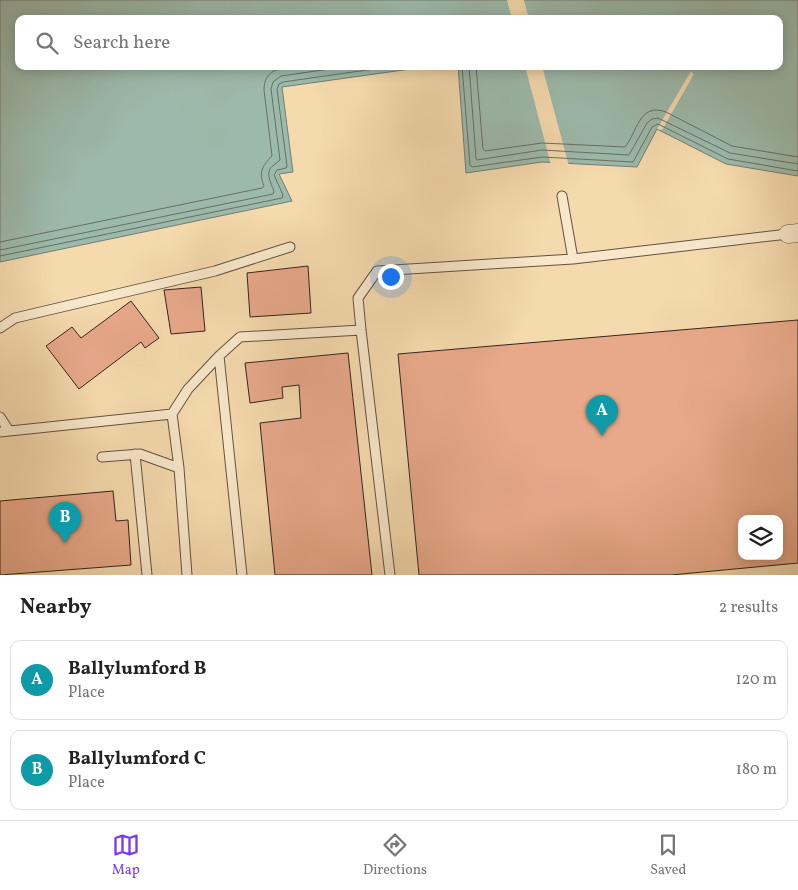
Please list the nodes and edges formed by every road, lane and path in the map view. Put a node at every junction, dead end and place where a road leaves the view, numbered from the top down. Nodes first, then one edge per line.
1 (562, 196) dead end
2 (793, 234) edge
3 (290, 247) dead end
4 (573, 259) junction
5 (0, 328) edge
6 (361, 330) junction
7 (219, 356) junction
8 (172, 414) junction
9 (0, 417) edge
10 (5, 432) edge
11 (135, 454) junction
12 (102, 458) dead end
13 (179, 468) junction
14 (147, 575) edge
15 (187, 575) edge
16 (242, 575) edge
17 (390, 575) edge

1 - 4 lane
2 - 4 lane
3 - 5 lane
4 - 6 lane
6 - 7 lane
6 - 17 lane
7 - 8 lane
7 - 16 lane
8 - 10 lane
8 - 13 lane
9 - 10 lane
11 - 12 lane
11 - 13 lane
11 - 14 lane
13 - 15 lane

